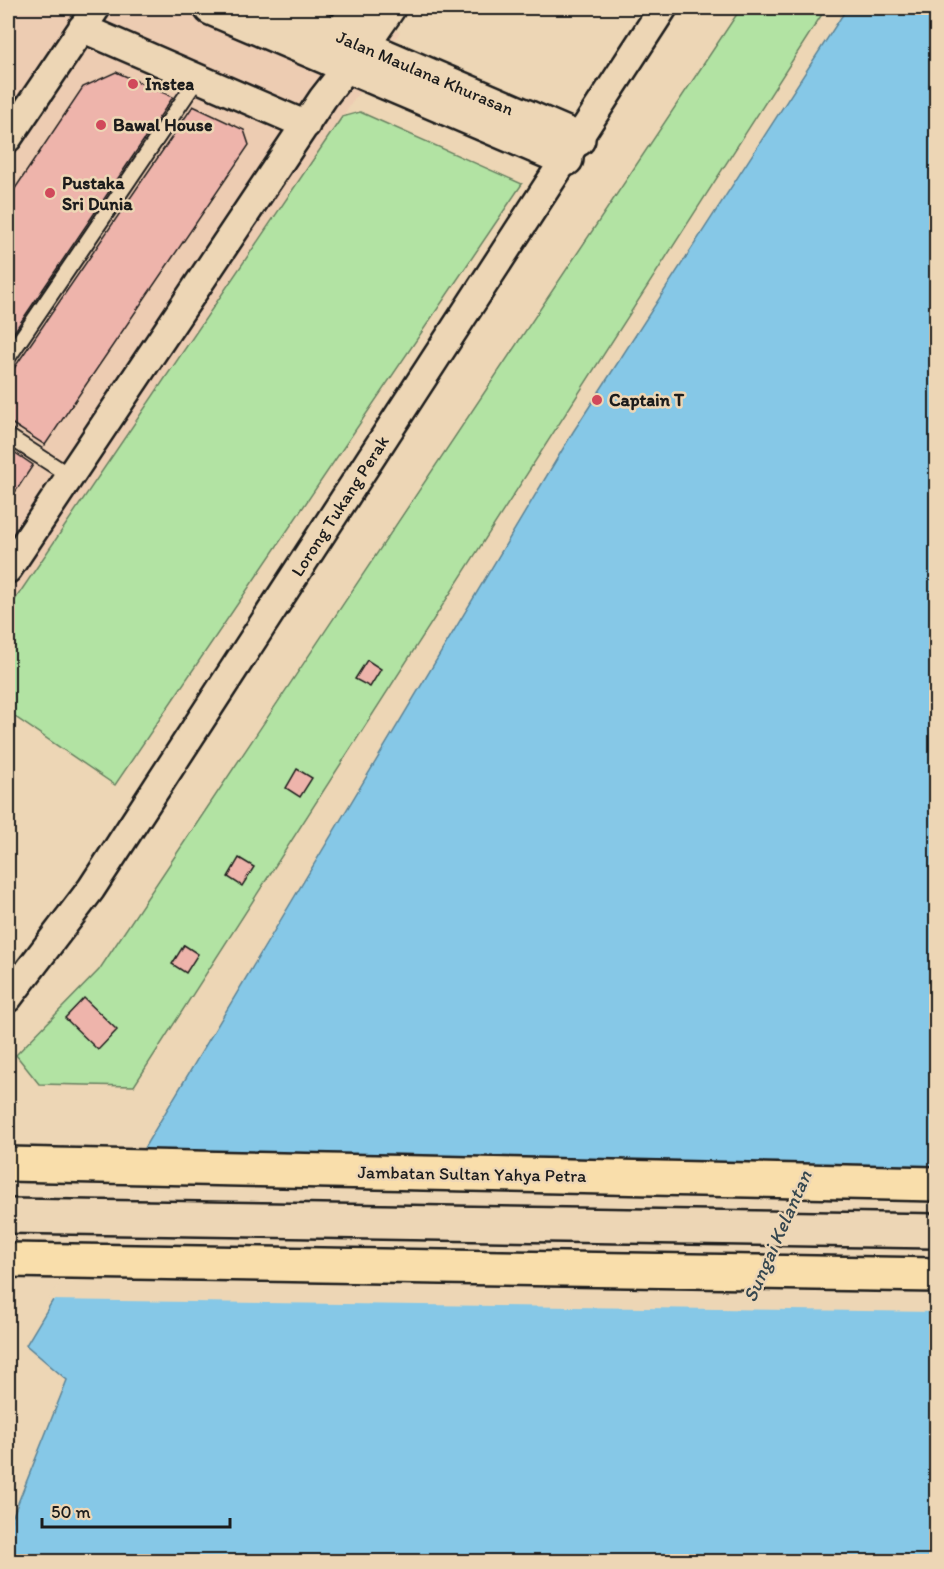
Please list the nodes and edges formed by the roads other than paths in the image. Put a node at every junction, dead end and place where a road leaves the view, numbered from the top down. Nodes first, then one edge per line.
1 (211, 8) edge
2 (272, 8) edge
3 (359, 8) edge
4 (388, 8) edge
5 (663, 8) edge
6 (89, 18) edge
7 (344, 51) junction
8 (198, 78) junction
9 (306, 124) junction
10 (8, 138) edge
11 (572, 149) junction
12 (8, 358) edge
13 (8, 436) edge
14 (70, 476) junction
15 (8, 569) edge
16 (8, 998) edge
17 (8, 1164) edge
18 (936, 1184) edge
19 (8, 1216) edge
20 (936, 1232) edge
21 (8, 1260) edge
22 (936, 1275) edge

1 - 7 main road
2 - 7 main road, Jalan Maulana Khurasan
3 - 7 main road
4 - 7 main road
5 - 11 street, Lorong Tukang Perak
6 - 8 street
6 - 10 street
7 - 9 street
7 - 11 main road, Jalan Maulana Khurasan
8 - 9 street
8 - 12 lane
9 - 14 street
11 - 16 street, Lorong Tukang Perak
13 - 14 lane
14 - 15 street
17 - 18 highway, Jambatan Sultan Yahya Petra
19 - 20 main road
21 - 22 highway

